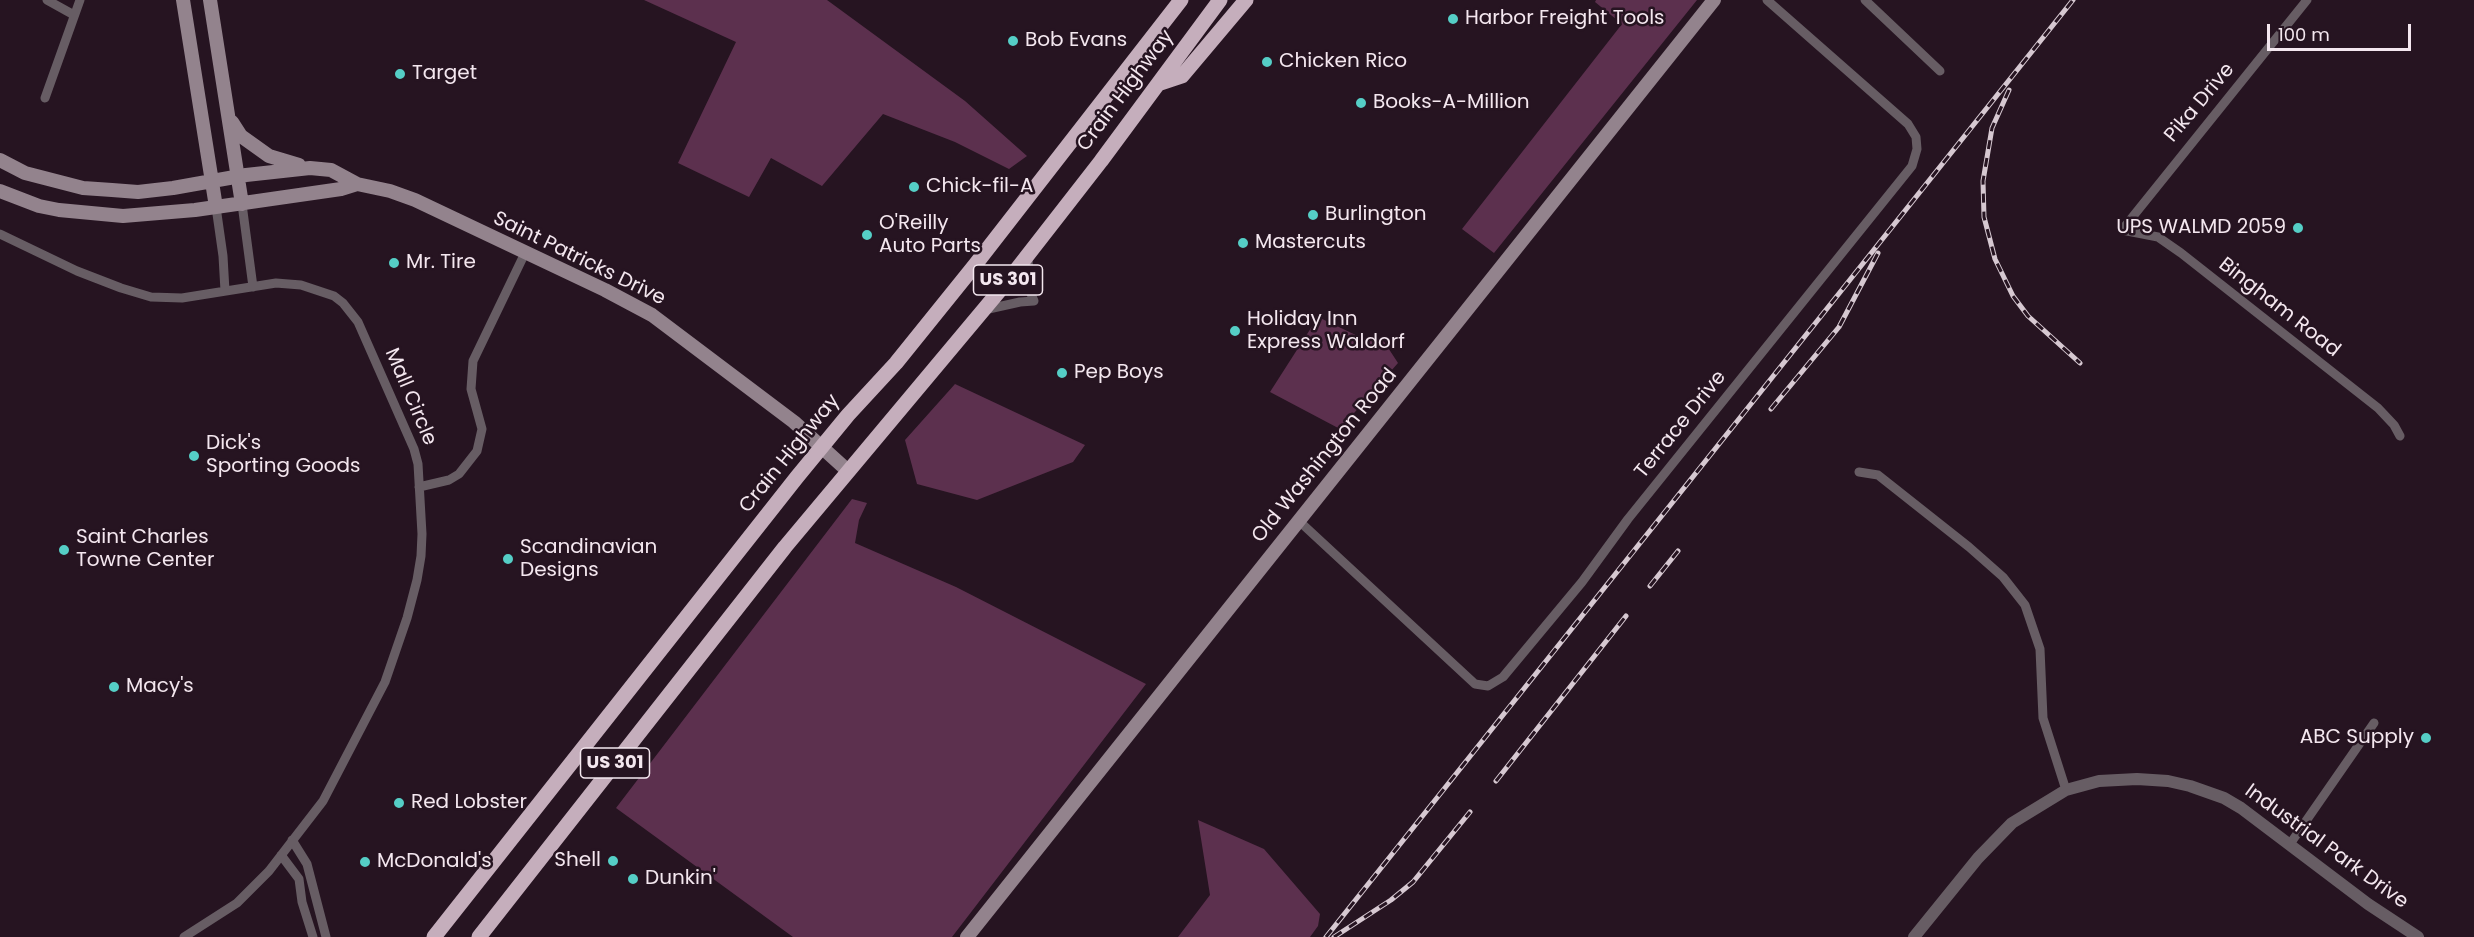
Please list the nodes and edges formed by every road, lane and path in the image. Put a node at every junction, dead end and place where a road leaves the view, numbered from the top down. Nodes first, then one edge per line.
1 (47, 0) edge
2 (80, 0) edge
3 (183, 0) edge
4 (210, 0) edge
5 (1181, 0) edge
6 (1220, 0) edge
7 (1246, 0) edge
8 (1714, 0) edge
9 (1767, 0) edge
10 (1865, 0) edge
11 (2307, 0) edge
12 (74, 15) junction
13 (1940, 71) dead end
14 (1158, 84) junction
15 (45, 98) dead end
16 (228, 113) junction
17 (0, 160) edge
18 (310, 168) junction
19 (238, 176) junction
20 (211, 182) junction
21 (357, 184) junction
22 (0, 191) edge
23 (242, 204) junction
24 (216, 207) junction
25 (2122, 230) joint
26 (0, 234) edge
27 (525, 253) junction
28 (1028, 253) junction
29 (253, 287) junction
30 (225, 291) junction
31 (982, 311) junction
32 (2400, 436) dead end
33 (821, 448) junction
34 (848, 471) junction
35 (1858, 472) dead end
36 (419, 488) junction
37 (1299, 520) junction
38 (2374, 723) dead end
39 (2066, 790) junction
40 (292, 840) junction
41 (2290, 844) junction
42 (281, 855) junction
43 (201, 933) edge
44 (187, 936) edge
45 (434, 936) edge
46 (312, 937) edge
47 (326, 937) edge
48 (478, 937) edge
49 (966, 937) edge
50 (1914, 937) edge
51 (2418, 937) edge

1 - 12 street
2 - 12 street
3 - 20 main road
4 - 16 main road
5 - 33 highway, Crain Highway / US 301
6 - 14 highway, Crain Highway / US 301
7 - 14 highway
8 - 37 main road, Old Washington Road
9 - 37 street, Terrace Drive
10 - 13 street
11 - 25 street, Pika Drive
12 - 15 street
14 - 28 highway, Crain Highway / US 301
16 - 18 main road
16 - 19 main road
17 - 20 main road, Saint Patricks Drive
18 - 19 main road, Saint Patricks Drive
18 - 21 main road, Saint Patricks Drive
19 - 20 main road, Saint Patricks Drive
19 - 23 main road
20 - 24 main road
21 - 23 main road, Saint Patricks Drive
21 - 27 main road, Saint Patricks Drive
22 - 24 main road, Saint Patricks Drive
23 - 24 main road, Saint Patricks Drive
23 - 29 street
24 - 30 street
25 - 32 street, Bingham Road
26 - 30 street, Mall Circle
27 - 33 main road, Saint Patricks Drive
27 - 36 street
28 - 31 highway, Crain Highway / US 301
28 - 31 street
29 - 30 street, Mall Circle
29 - 36 street, Mall Circle
31 - 34 highway, Crain Highway / US 301
33 - 34 main road, Saint Patricks Drive
33 - 45 highway, Crain Highway / US 301
34 - 48 highway, Crain Highway / US 301
35 - 39 street
36 - 40 street, Mall Circle
37 - 49 main road, Old Washington Road
38 - 41 street
39 - 41 street, Industrial Park Drive
39 - 50 street, Industrial Park Drive
40 - 42 street, Mall Circle
40 - 47 street
41 - 51 street, Industrial Park Drive
42 - 43 street, Mall Circle
42 - 46 street
43 - 44 street, Mall Circle

